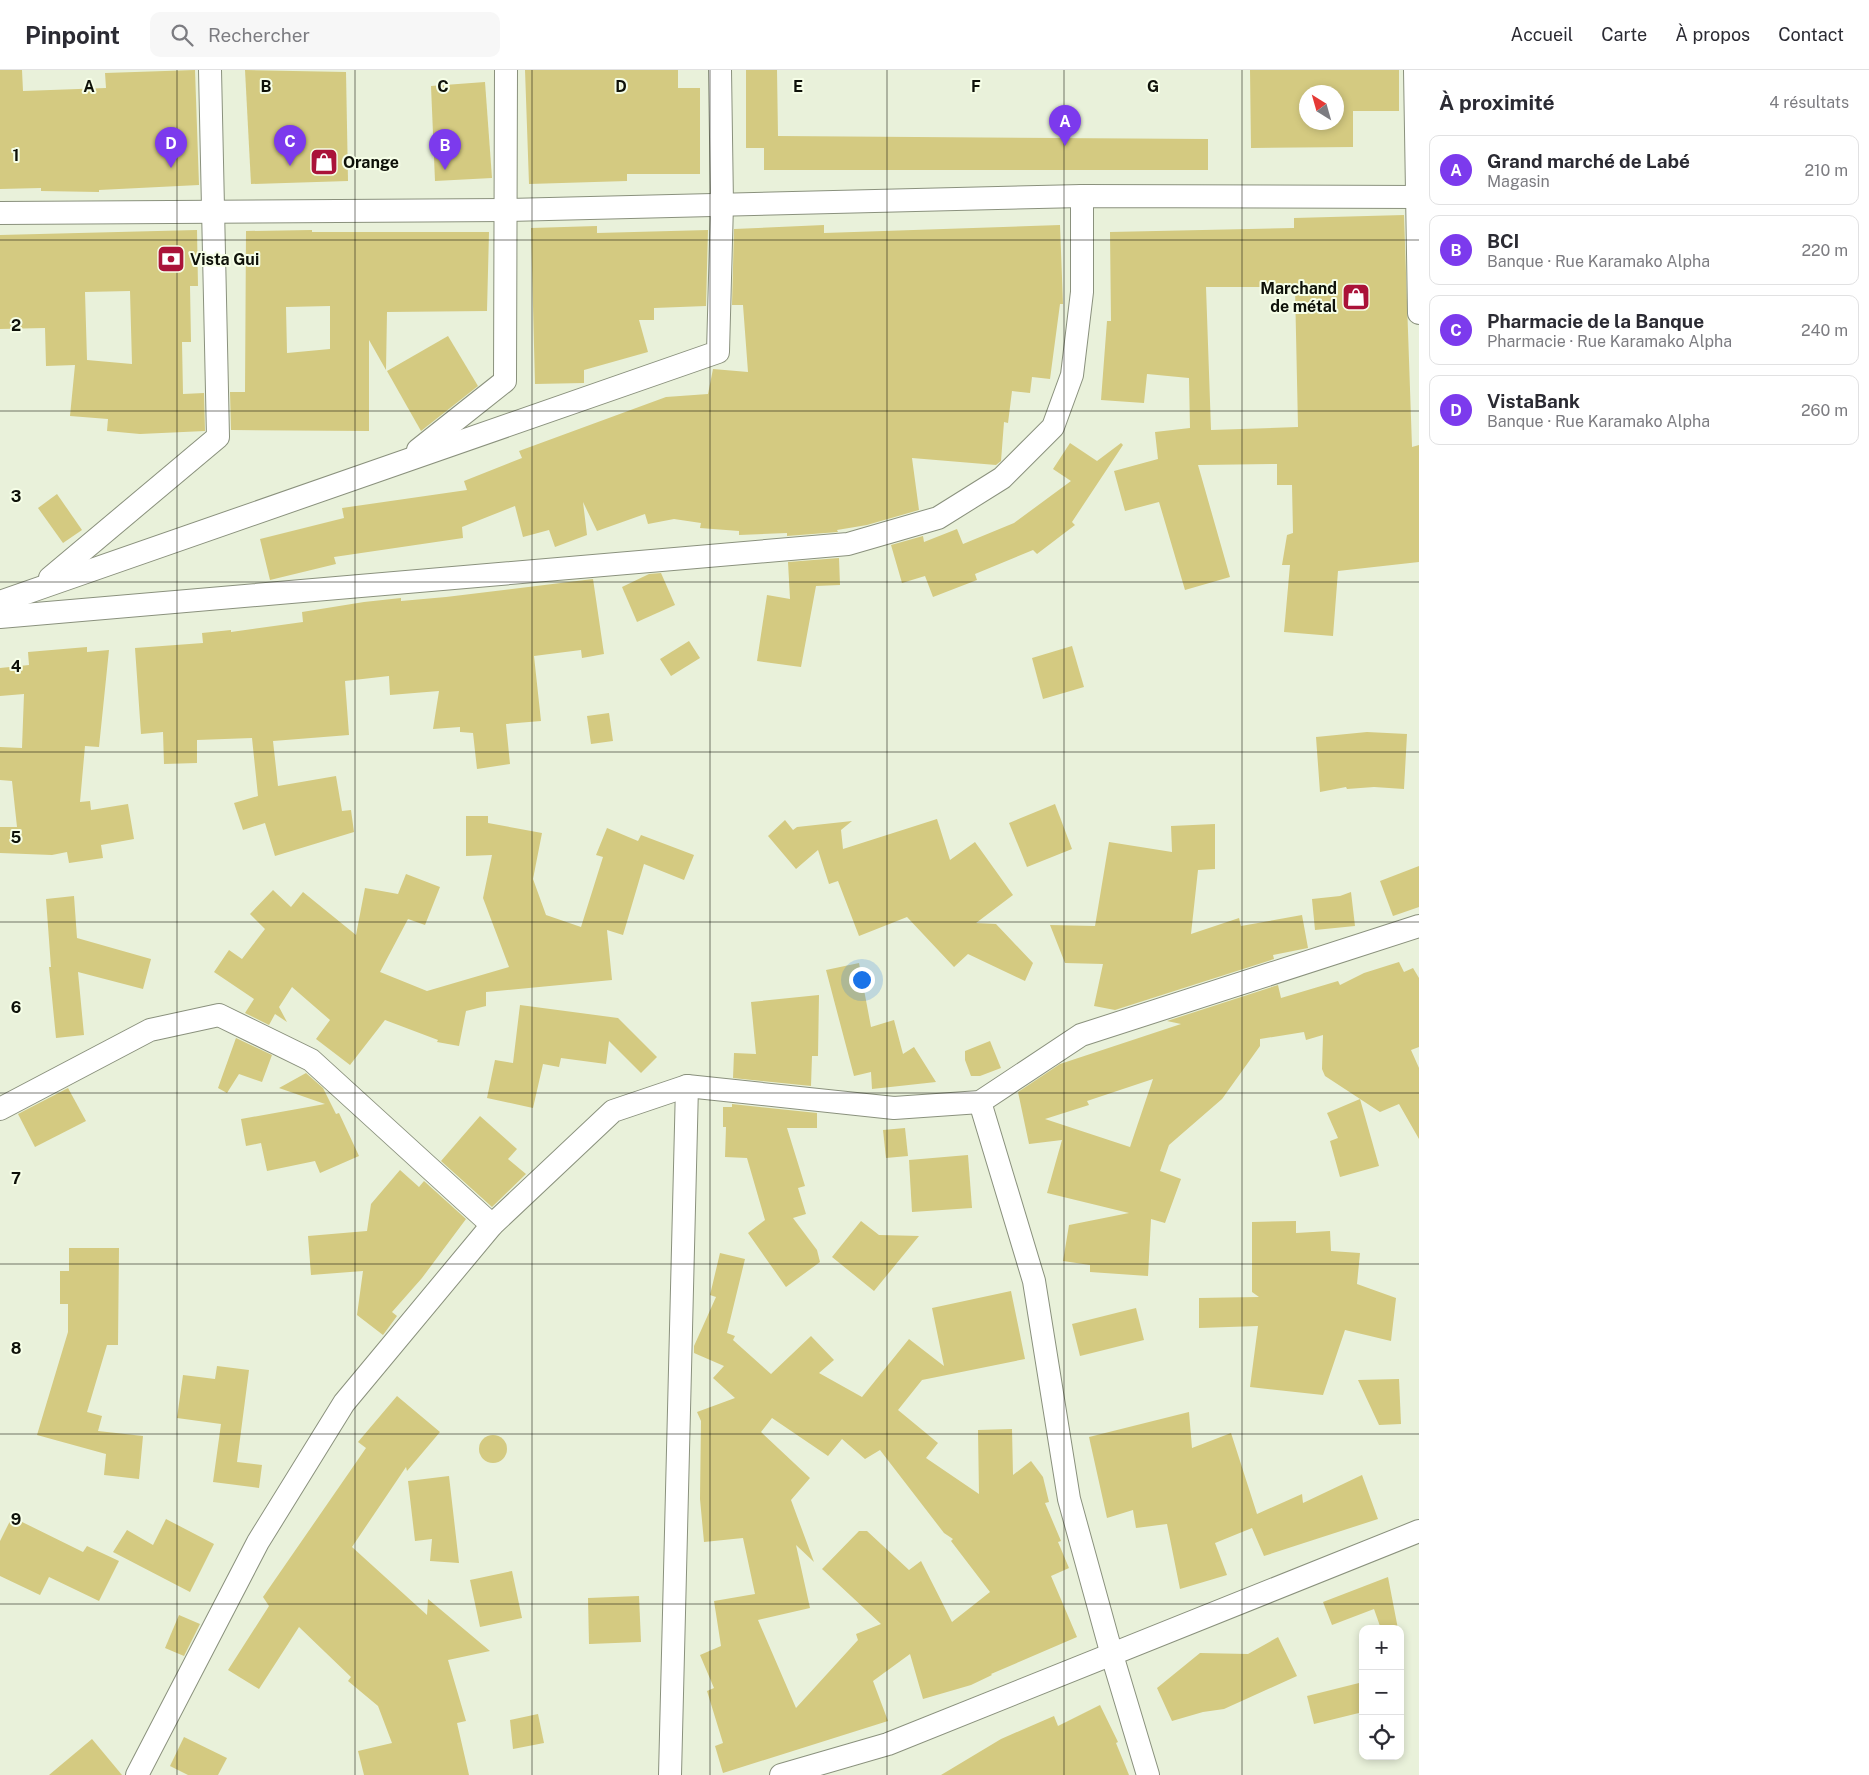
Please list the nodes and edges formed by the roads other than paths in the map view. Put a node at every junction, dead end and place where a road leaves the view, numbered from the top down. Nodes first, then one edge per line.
1 (210, 70) edge
2 (506, 70) edge
3 (720, 70) edge
4 (1415, 70) edge
5 (1082, 196) junction
6 (1418, 197) edge
7 (722, 204) junction
8 (506, 210) junction
9 (214, 211) junction
10 (0, 213) edge
11 (1419, 313) edge
12 (405, 461) junction
13 (40, 587) junction
14 (0, 602) edge
15 (0, 617) edge
16 (1419, 926) edge
17 (687, 1086) junction
18 (980, 1102) junction
19 (0, 1109) edge
20 (492, 1225) junction
21 (1419, 1531) edge
22 (1112, 1655) junction
23 (137, 1775) edge
24 (670, 1775) edge
25 (781, 1775) edge
26 (1148, 1775) edge

1 - 9 street
2 - 8 street
3 - 7 street
4 - 6 street
5 - 6 street
5 - 7 street
5 - 15 street
6 - 11 street
7 - 8 street
7 - 12 street
8 - 9 street
8 - 12 street
9 - 10 street
9 - 13 street
12 - 13 street
13 - 14 street
16 - 18 street
17 - 18 street
17 - 20 street
17 - 24 street
18 - 22 street
19 - 20 street
20 - 23 street
21 - 22 street
22 - 25 street
22 - 26 street

